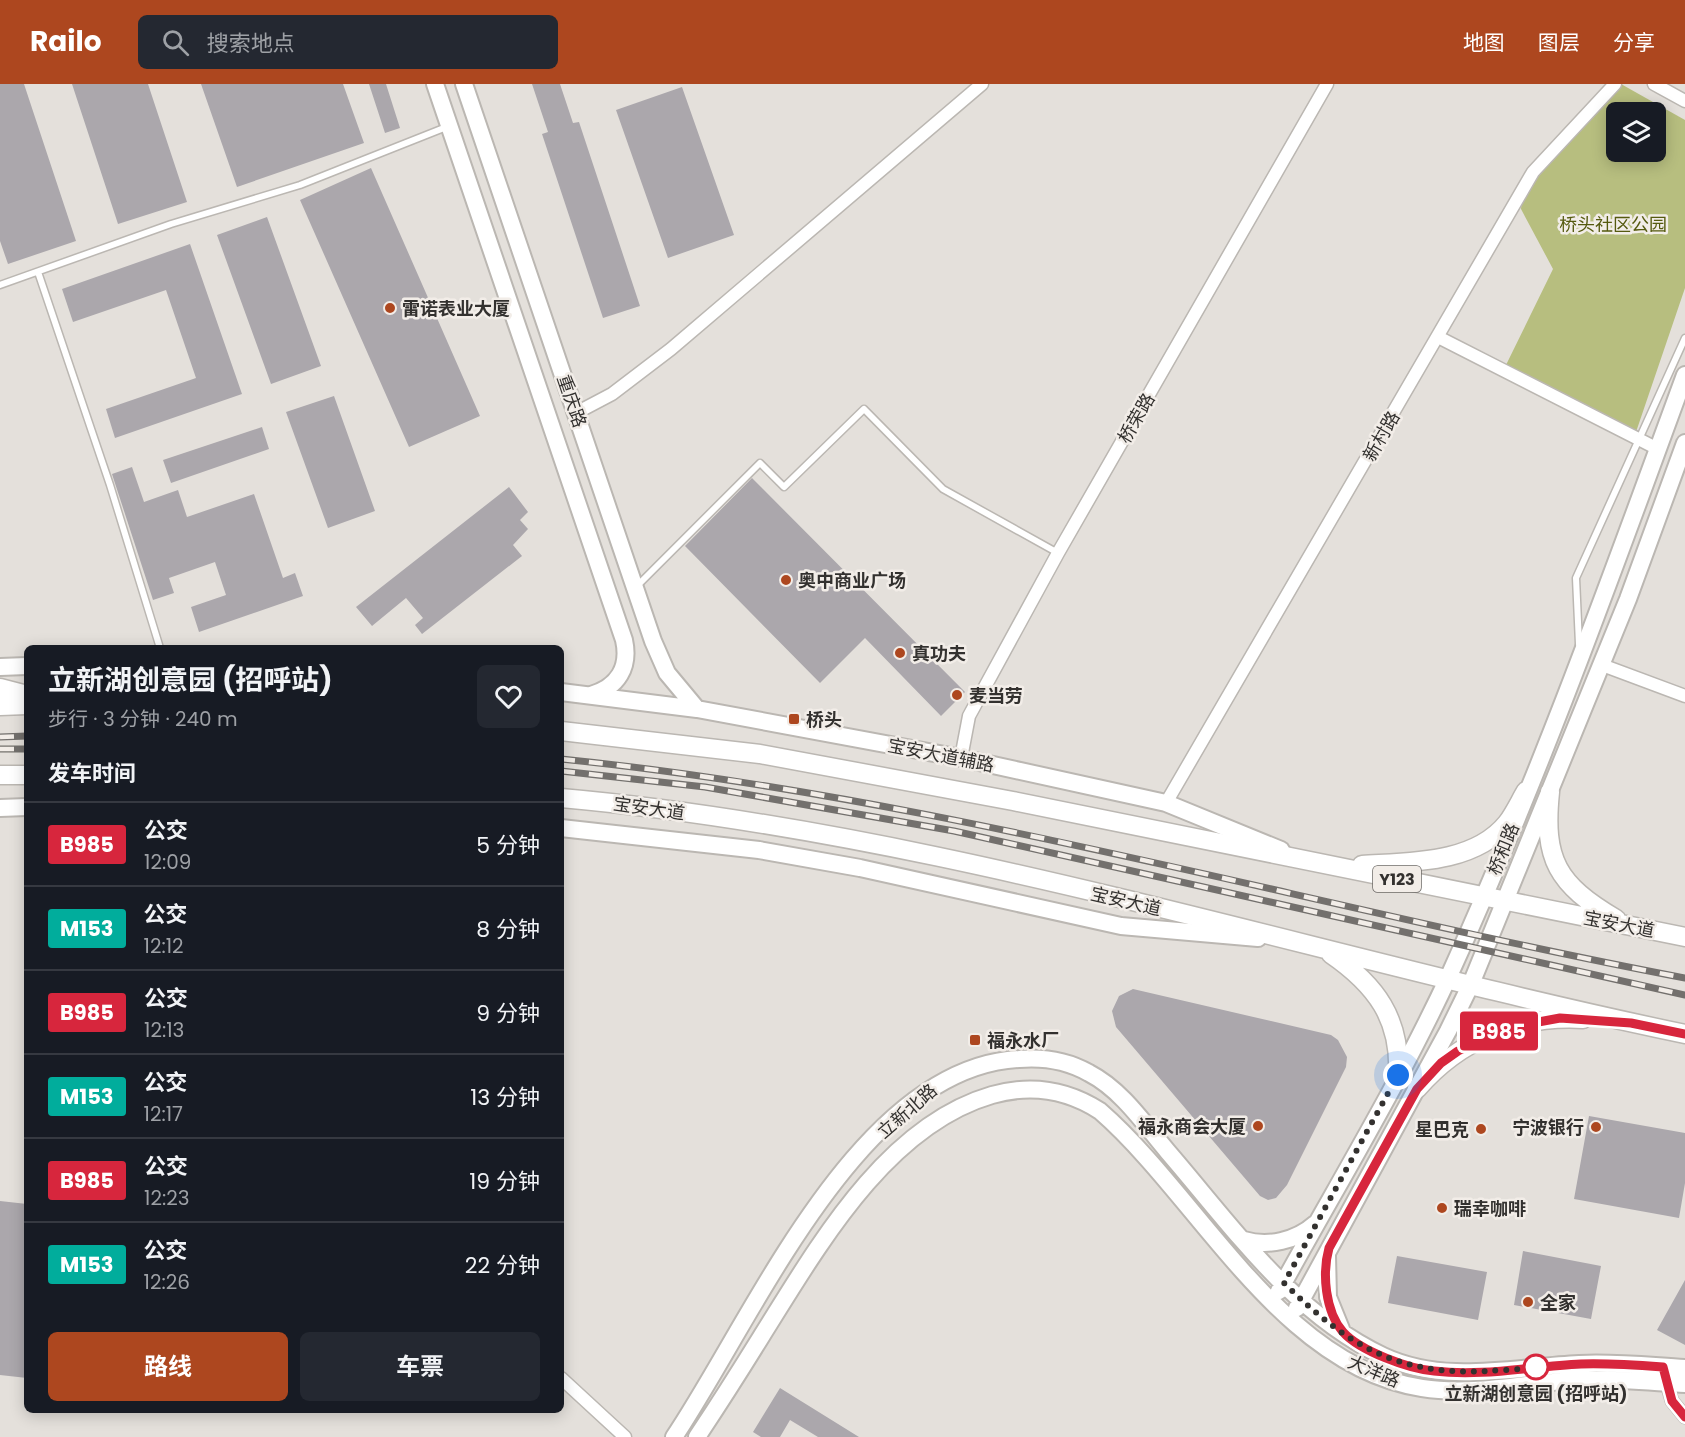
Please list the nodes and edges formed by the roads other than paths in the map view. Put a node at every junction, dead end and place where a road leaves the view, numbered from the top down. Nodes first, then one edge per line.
1 (435, 84) edge
2 (464, 84) edge
3 (982, 84) edge
4 (1327, 84) edge
5 (1615, 84) edge
6 (1654, 84) edge
7 (1685, 101) edge
8 (449, 126) junction
9 (38, 272) junction
10 (0, 285) edge
11 (1438, 338) junction
12 (1685, 339) edge
13 (1685, 375) edge
14 (576, 413) junction
15 (1639, 441) junction
16 (1685, 443) edge
17 (1658, 449) junction
18 (614, 526) junction
19 (589, 535) junction
20 (1058, 553) junction
21 (635, 587) junction
22 (159, 645) edge
23 (1580, 656) junction
24 (1602, 665) junction
25 (24, 666) edge
26 (0, 667) edge
27 (0, 688) edge
28 (564, 692) edge
29 (24, 694) edge
30 (591, 695) junction
31 (1685, 696) edge
32 (24, 705) edge
33 (0, 706) edge
34 (697, 709) junction
35 (564, 731) edge
36 (961, 758) junction
37 (0, 775) edge
38 (24, 775) edge
39 (1526, 791) junction
40 (1550, 792) junction
41 (564, 798) edge
42 (1166, 803) junction
43 (24, 807) edge
44 (0, 808) edge
45 (564, 828) edge
46 (1310, 861) junction
47 (1341, 867) junction
48 (1484, 897) junction
49 (1506, 902) junction
50 (1627, 926) junction
51 (1685, 937) edge
52 (1286, 940) junction
53 (1322, 948) junction
54 (1448, 978) junction
55 (1471, 984) junction
56 (1631, 1023) junction
57 (1685, 1034) edge
58 (1398, 1075) junction
59 (1417, 1089) junction
60 (1317, 1221) junction
61 (1244, 1240) junction
62 (1329, 1248) junction
63 (1284, 1283) junction
64 (1301, 1300) junction
65 (1273, 1301) junction
66 (1291, 1318) junction
67 (1344, 1332) junction
68 (1685, 1368) edge
69 (1665, 1375) junction
70 (564, 1381) edge
71 (1685, 1384) edge
72 (1685, 1417) edge
73 (625, 1437) edge
74 (674, 1437) edge
75 (697, 1437) edge

1 - 8 main road, 重庆路
2 - 14 main road, 重庆路
3 - 14 street
4 - 20 street, 桥荣路
5 - 11 street, 新村路
6 - 7 street
8 - 9 lane
8 - 19 main road, 重庆路
9 - 10 lane
9 - 22 lane
11 - 15 street
11 - 42 street, 新村路
12 - 15 lane
13 - 17 main road, 桥和路
14 - 18 main road, 重庆路
15 - 17 street
15 - 23 lane
16 - 24 main road, 桥和路
17 - 23 main road, 桥和路
18 - 19 main road
18 - 21 main road, 重庆路
19 - 30 main road, 重庆路
20 - 21 lane
20 - 36 street, 桥荣路
21 - 34 main road, 重庆路
23 - 39 main road, 桥和路
24 - 31 street
24 - 40 main road, 桥和路
25 - 26 main road
27 - 29 main road
28 - 30 main road, 宝安大道辅路
30 - 34 main road, 宝安大道辅路 / Y123
32 - 33 main road
34 - 36 main road, 宝安大道辅路 / Y123
35 - 46 main road, 宝安大道
36 - 42 main road, 宝安大道辅路 / Y123
37 - 38 main road
39 - 47 main road
39 - 48 main road, 桥和路
40 - 49 main road, 桥和路
40 - 50 main road
41 - 52 main road, 宝安大道
42 - 46 main road, 宝安大道辅路 / Y123
43 - 44 main road
45 - 52 main road
46 - 47 main road, 宝安大道 / Y123
47 - 48 main road, 宝安大道 / Y123
48 - 49 main road, 宝安大道 / Y123
48 - 54 main road, 桥和路
49 - 50 main road, 宝安大道
49 - 55 main road, 桥和路
50 - 51 main road, 宝安大道
52 - 53 main road, 宝安大道
53 - 54 main road, 宝安大道
53 - 58 main road
54 - 55 main road, 宝安大道
54 - 58 main road, 桥和路
55 - 56 main road, 宝安大道
55 - 59 main road, 桥和路
56 - 57 main road, 宝安大道
56 - 59 main road
58 - 60 main road, 桥和路
59 - 62 main road, 桥和路
60 - 61 main road
60 - 63 main road, 桥和路
61 - 63 main road, 立新北路
61 - 74 main road, 立新北路
62 - 64 main road, 桥和路
62 - 67 main road
63 - 64 main road, 立新北路
63 - 65 main road, 桥和路
64 - 66 main road, 桥和路
64 - 67 main road, 大洋路
65 - 66 main road, 立新北路
65 - 75 main road, 立新北路
66 - 69 main road, 大洋路
67 - 69 main road, 大洋路
68 - 69 main road, 大洋路
69 - 71 main road, 大洋路
69 - 72 street
70 - 73 street

